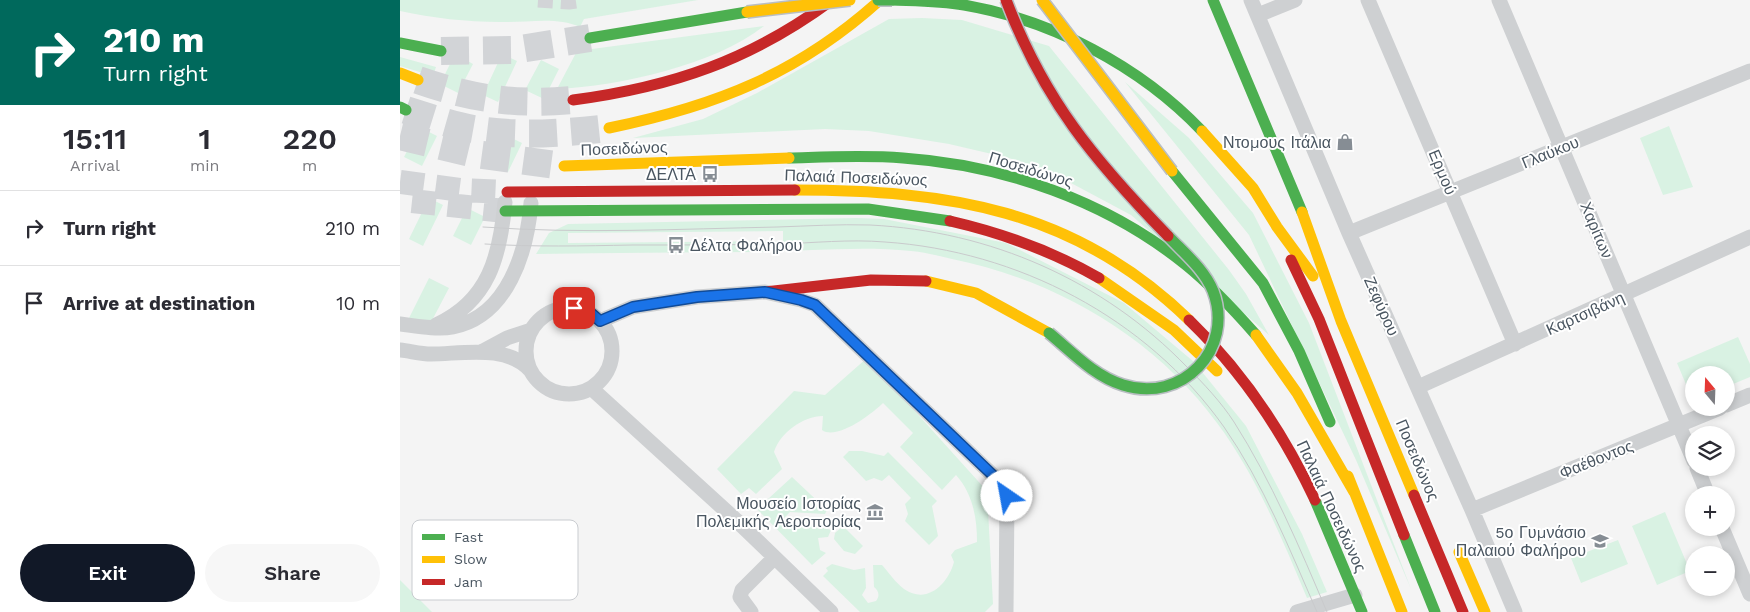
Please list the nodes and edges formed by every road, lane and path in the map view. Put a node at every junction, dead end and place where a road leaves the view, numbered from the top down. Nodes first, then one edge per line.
1 (757, 0) edge
2 (832, 0) edge
3 (850, 0) edge
4 (879, 0) edge
5 (892, 0) edge
6 (1006, 0) edge
7 (1042, 0) edge
8 (1213, 0) edge
9 (1251, 0) edge
10 (1295, 0) edge
11 (1368, 0) edge
12 (1499, 0) edge
13 (1258, 15) junction
14 (714, 18) junction
15 (590, 38) tunnel mouth
16 (400, 43) edge
17 (441, 50) tunnel mouth
18 (1750, 71) edge
19 (400, 73) edge
20 (418, 80) tunnel mouth
21 (573, 100) tunnel mouth
22 (609, 128) tunnel mouth
23 (1561, 147) junction
24 (564, 166) tunnel mouth
25 (507, 192) joint
26 (532, 192) junction
27 (1451, 192) junction
28 (1298, 200) junction
29 (504, 211) junction
30 (530, 212) junction
31 (1277, 226) junction
32 (1349, 233) junction
33 (1750, 238) edge
34 (1337, 273) dead end
35 (765, 292) junction
36 (1624, 296) junction
37 (600, 321) junction
38 (1341, 322) junction
39 (400, 324) edge
40 (432, 326) junction
41 (530, 330) junction
42 (1514, 344) junction
43 (400, 350) edge
44 (480, 352) junction
45 (530, 370) junction
46 (1226, 383) dead end
47 (1418, 387) junction
48 (592, 388) junction
49 (1750, 395) edge
50 (1735, 401) edge
51 (1701, 416) edge
52 (1679, 425) junction
53 (1685, 439) edge
54 (1354, 492) junction
55 (1472, 510) junction
56 (1725, 536) edge
57 (1453, 538) dead end
58 (774, 558) junction
59 (1334, 585) dead end
60 (1750, 594) edge
61 (1355, 595) junction
62 (1342, 606) edge
63 (1004, 611) edge
64 (752, 612) edge
65 (831, 612) edge
66 (1297, 612) edge
67 (1362, 612) edge
68 (1402, 612) edge
69 (1435, 612) edge
70 (1463, 612) edge
71 (1485, 612) edge
72 (1515, 612) edge

1 - 14 main road
2 - 21 main road
3 - 14 main road, bridge
4 - 5 main road, Ποσειδώνος, bridge
4 - 22 main road
5 - 31 main road, Ποσειδώνος
6 - 35 main road, bridge
7 - 54 main road, Ποσειδώνος, bridge
8 - 28 main road, Ποσειδώνος
9 - 13 street, Ζεφύρου
10 - 13 street
11 - 27 street, Ερμού
12 - 23 street, Χαρίτων
13 - 32 street, Ζεφύρου
14 - 15 main road
16 - 17 main road
18 - 23 street, Γλαύκου
19 - 20 main road
23 - 27 street, Γλαύκου
23 - 36 street, Χαρίτων
24 - 54 main road, Ποσειδώνος
25 - 26 main road, Παλαιά Ποσειδώνος
25 - 29 street
26 - 30 street
26 - 61 main road, Παλαιά Ποσειδώνος
27 - 32 street, Γλαύκου
27 - 42 street, Ερμού
28 - 34 main road
28 - 38 main road, Ποσειδώνος
29 - 30 main road, Παλαιά Ποσειδώνος
29 - 40 street
30 - 40 street
30 - 46 main road, Παλαιά Ποσειδώνος
31 - 38 main road, Ποσειδώνος
31 - 69 main road
32 - 47 street, Ζεφύρου
33 - 36 street, Καρτσιβάνη
35 - 37 street
35 - 63 street
36 - 42 street, Καρτσιβάνη
36 - 52 street, Χαρίτων
37 - 41 street
37 - 48 street
38 - 70 main road, Ποσειδώνος
39 - 40 street
41 - 44 street
41 - 45 street
42 - 47 street, Καρτσιβάνη
43 - 44 street
44 - 45 street
45 - 48 street
47 - 55 street, Ζεφύρου
48 - 58 street
49 - 50 street
51 - 52 street, Φαέθοντος
52 - 53 street, Χαρίτων
52 - 55 street, Φαέθοντος
54 - 68 main road, Ποσειδώνος
55 - 72 street, Ζεφύρου
56 - 60 street
57 - 71 main road
58 - 64 street
58 - 65 street
59 - 62 main road, Παλαιά Ποσειδώνος
61 - 62 street
61 - 67 main road, Παλαιά Ποσειδώνος
62 - 66 street

